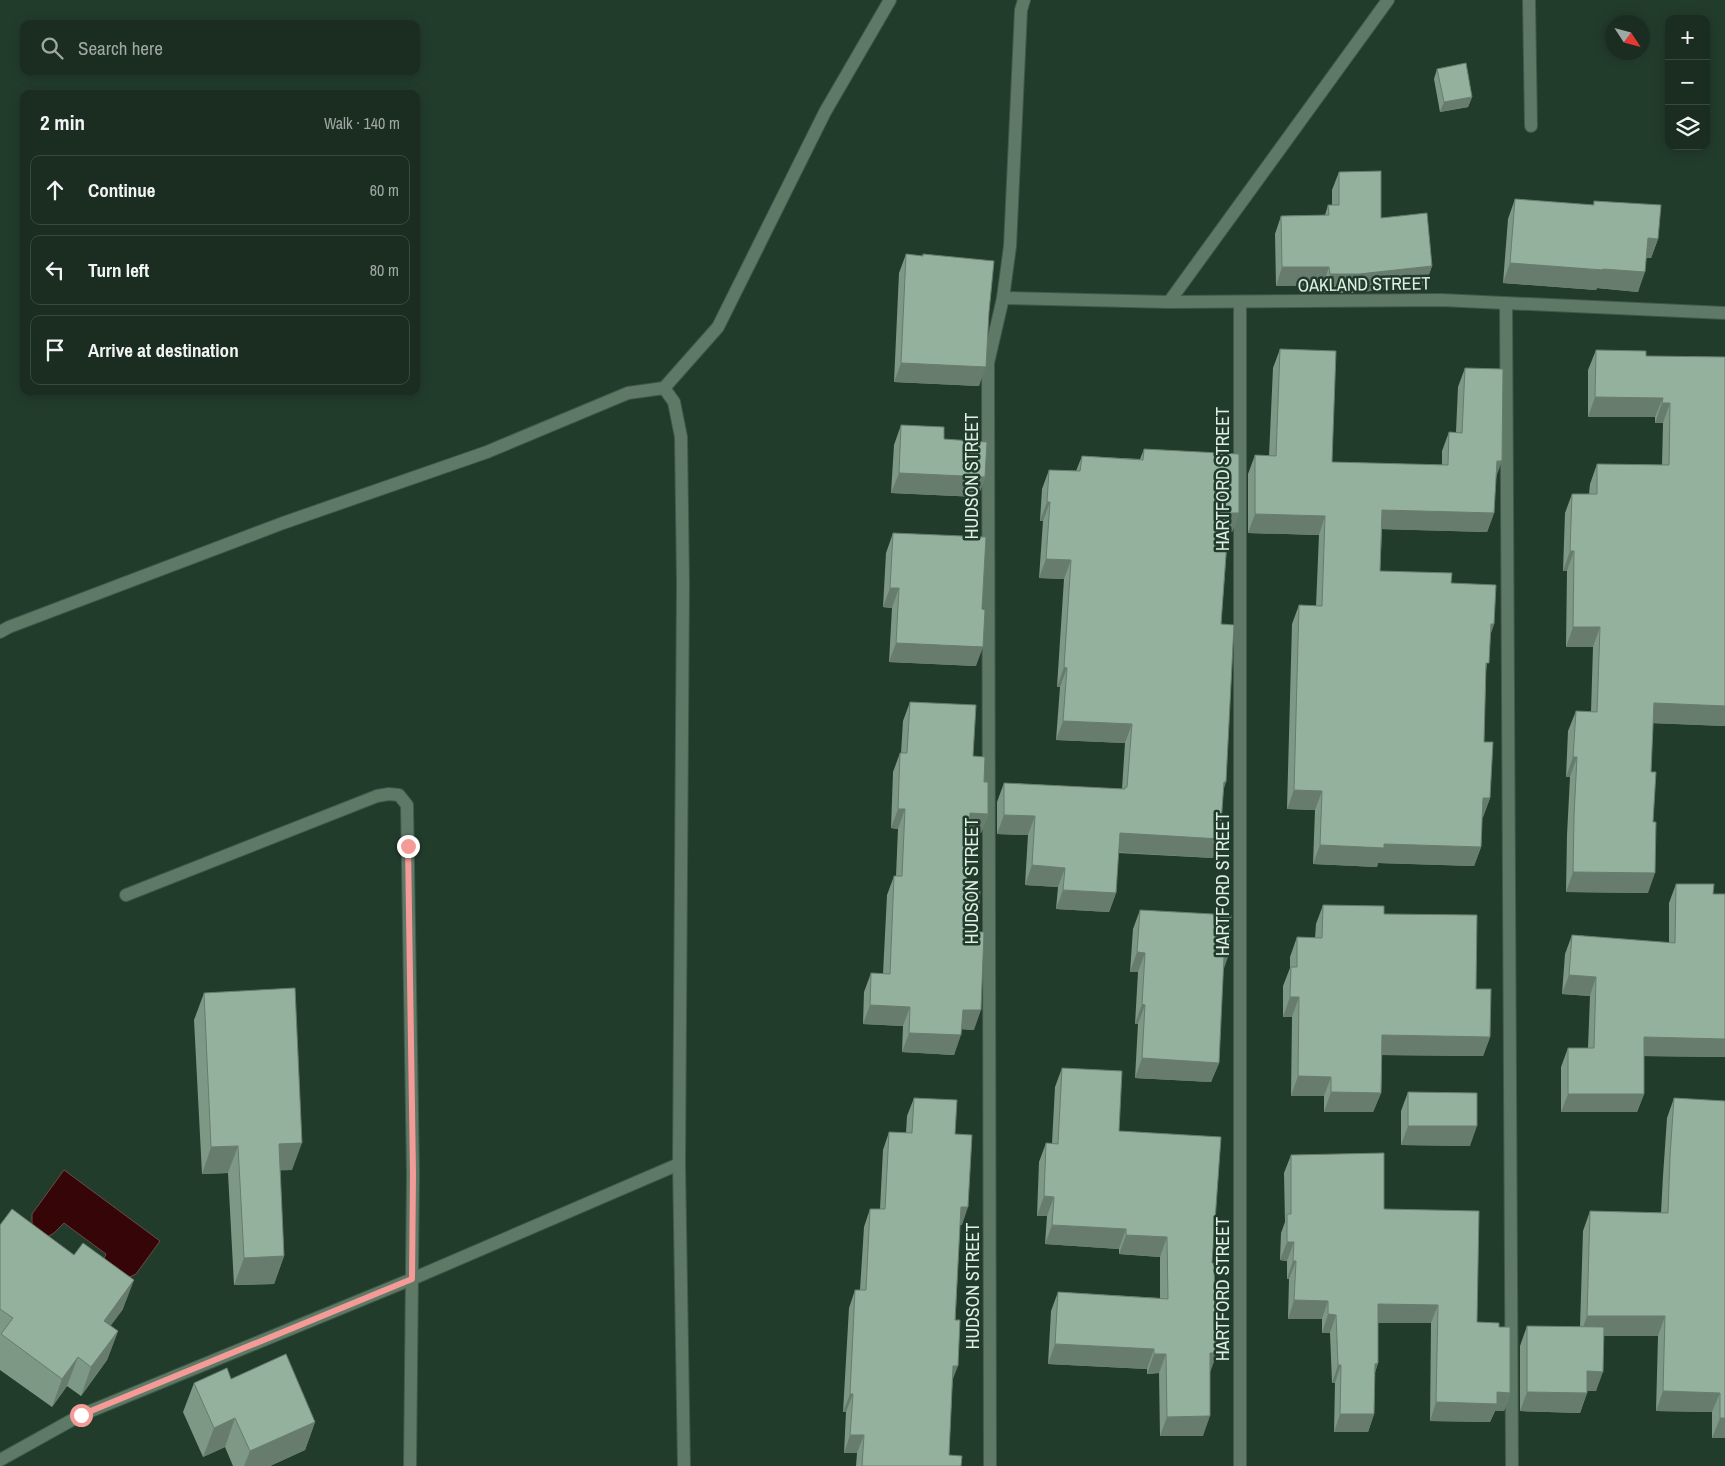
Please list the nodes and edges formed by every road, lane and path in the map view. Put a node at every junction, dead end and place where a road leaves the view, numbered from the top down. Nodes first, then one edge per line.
1 (890, 0) edge
2 (1024, 0) edge
3 (1388, 0) edge
4 (1530, 0) edge
5 (1531, 126) dead end
6 (1003, 298) junction
7 (1169, 302) junction
8 (1240, 302) junction
9 (1506, 303) junction
10 (1725, 314) edge
11 (664, 388) junction
12 (0, 632) edge
13 (126, 895) dead end
14 (679, 1164) junction
15 (412, 1279) junction
16 (0, 1460) edge
17 (410, 1466) edge
18 (684, 1466) edge
19 (990, 1466) edge
20 (1240, 1466) edge
21 (1512, 1466) edge

1 - 11 street
2 - 6 street, HUDSON STREET
3 - 7 street
4 - 5 street
6 - 7 street, OAKLAND STREET
6 - 19 street, HUDSON STREET
7 - 8 street, OAKLAND STREET
8 - 9 street, OAKLAND STREET
8 - 20 street, HARTFORD STREET
9 - 10 street, OAKLAND STREET
9 - 21 street
11 - 12 street
11 - 14 street
13 - 15 street
14 - 15 street
14 - 18 street
15 - 16 street
15 - 17 street

